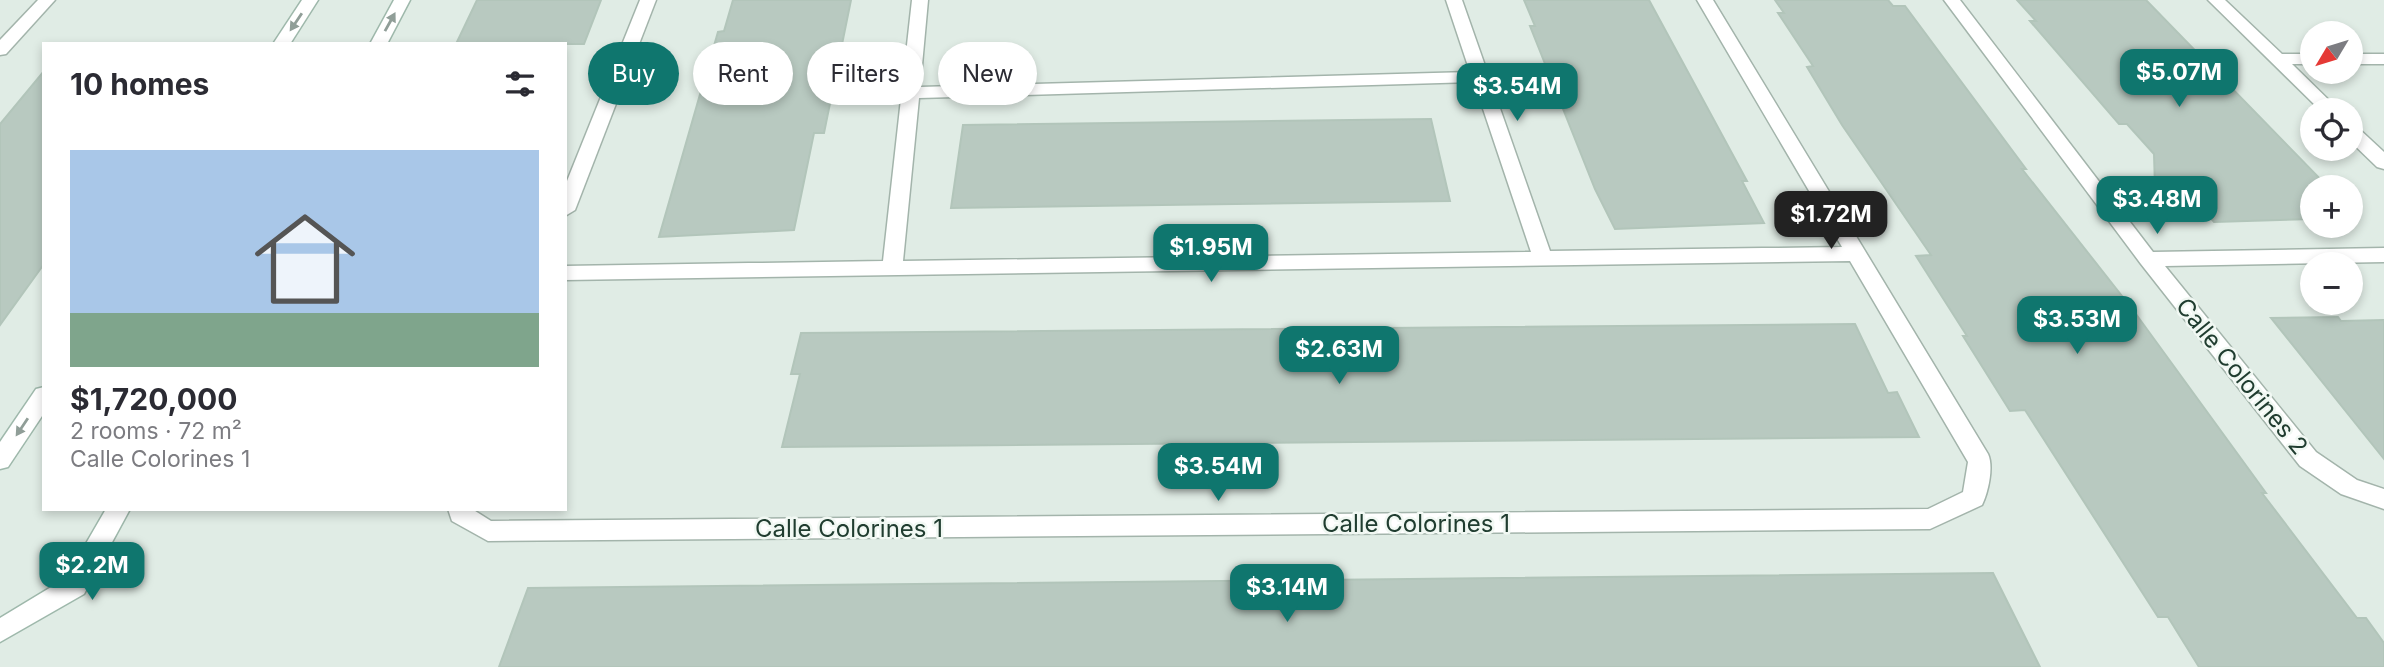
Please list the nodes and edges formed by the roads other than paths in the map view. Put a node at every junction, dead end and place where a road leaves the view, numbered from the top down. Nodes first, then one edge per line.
1 (47, 0) edge
2 (310, 0) edge
3 (402, 0) edge
4 (648, 0) edge
5 (920, 0) edge
6 (1454, 0) edge
7 (1704, 0) edge
8 (1952, 0) edge
9 (2216, 0) edge
10 (282, 42) edge
11 (379, 42) edge
12 (916, 42) edge
13 (0, 51) edge
14 (2277, 59) junction
15 (2300, 59) edge
16 (2363, 59) edge
17 (2384, 59) edge
18 (1481, 77) junction
19 (924, 93) edge
20 (2318, 98) edge
21 (910, 105) edge
22 (2363, 143) edge
23 (2384, 163) edge
24 (567, 205) edge
25 (1857, 254) junction
26 (2384, 255) edge
27 (1543, 259) junction
28 (2148, 259) junction
29 (892, 268) junction
30 (567, 273) edge
31 (42, 398) edge
32 (0, 460) edge
33 (2384, 499) edge
34 (117, 511) edge
35 (460, 511) edge
36 (0, 631) edge

1 - 13 street
2 -> 10 street
11 -> 3 street
4 - 24 street
5 - 12 street
6 - 18 street
7 - 25 street, Calle Colorines 1
8 - 28 street, Calle Colorines 2
9 - 14 street
14 - 15 street
14 - 20 street
16 - 17 street
18 - 19 street
18 - 27 street
21 - 29 street
22 - 23 street
25 - 27 street
25 - 35 street, Calle Colorines 1
26 - 28 street, Calle Colorines 2
27 - 29 street
28 - 33 street, Calle Colorines 2
29 - 30 street
31 -> 32 street
34 - 36 street

